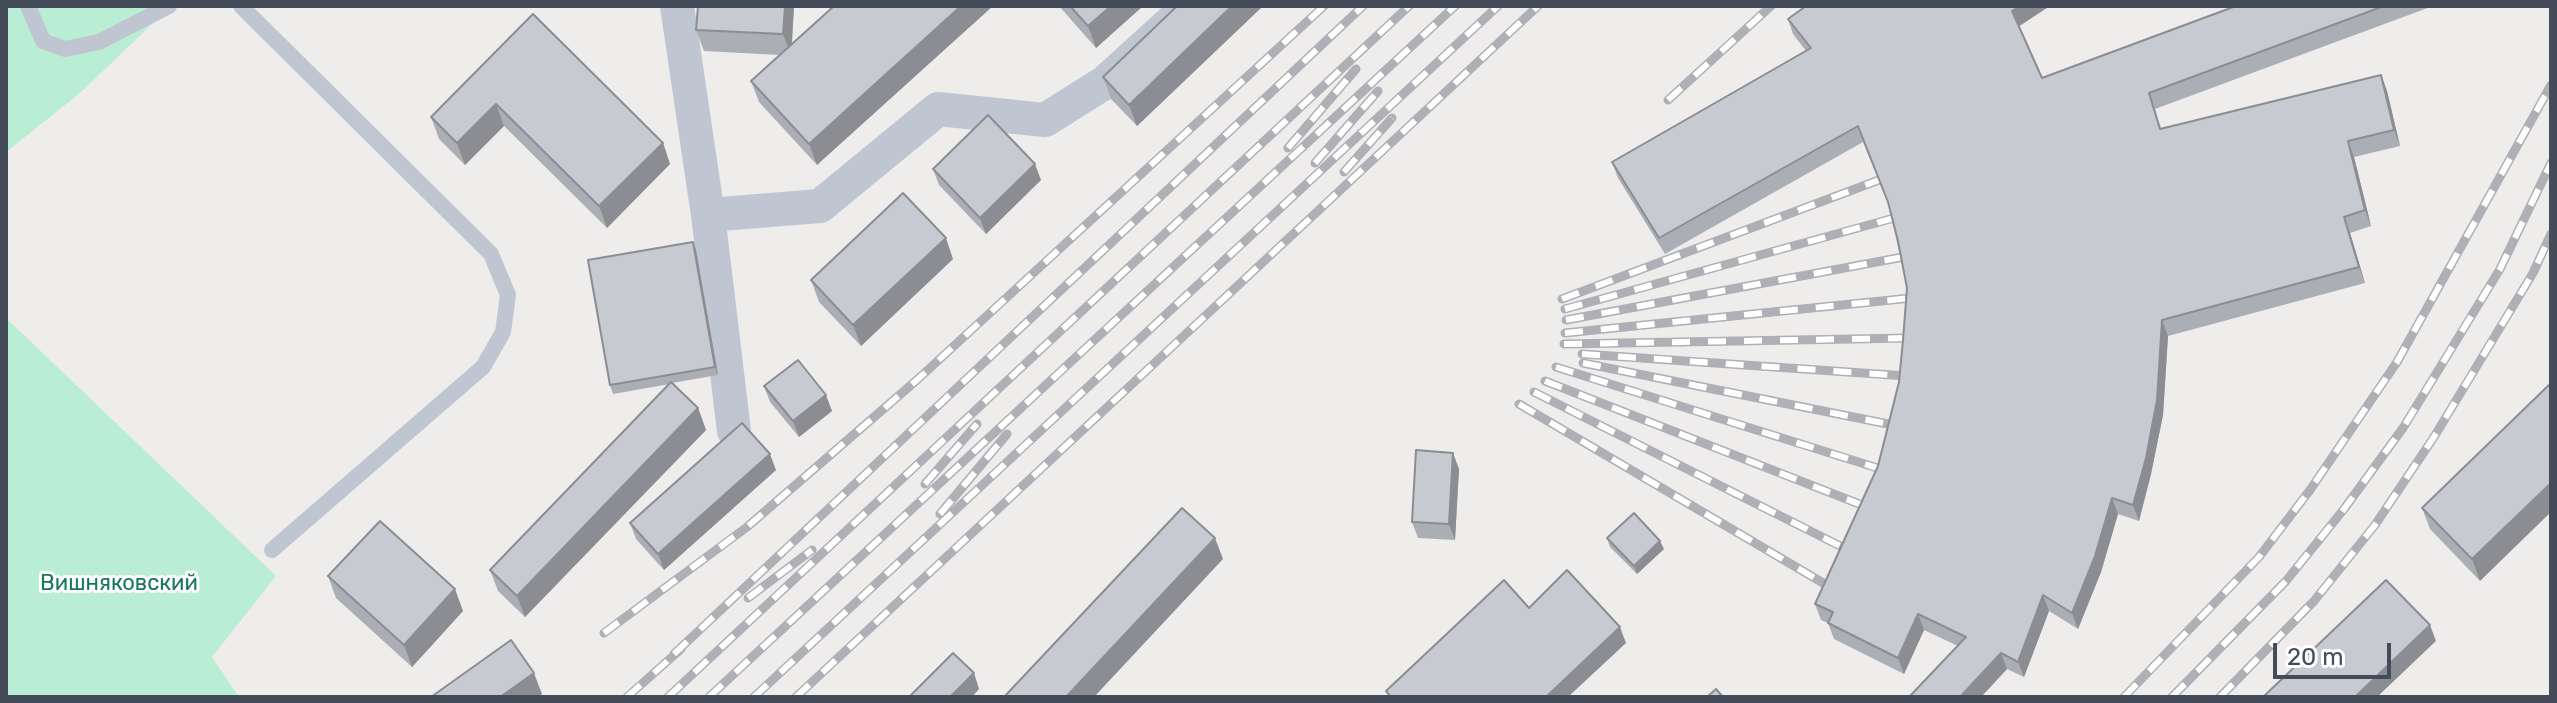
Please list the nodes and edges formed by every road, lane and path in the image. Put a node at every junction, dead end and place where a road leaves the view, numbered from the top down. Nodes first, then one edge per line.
1 (28, 6) edge
2 (169, 6) edge
3 (241, 6) edge
4 (677, 6) edge
5 (1189, 6) edge
6 (708, 215) junction
7 (734, 431) edge
8 (272, 550) dead end

1 - 2 lane
3 - 8 lane
4 - 6 street
5 - 6 street
6 - 7 street

